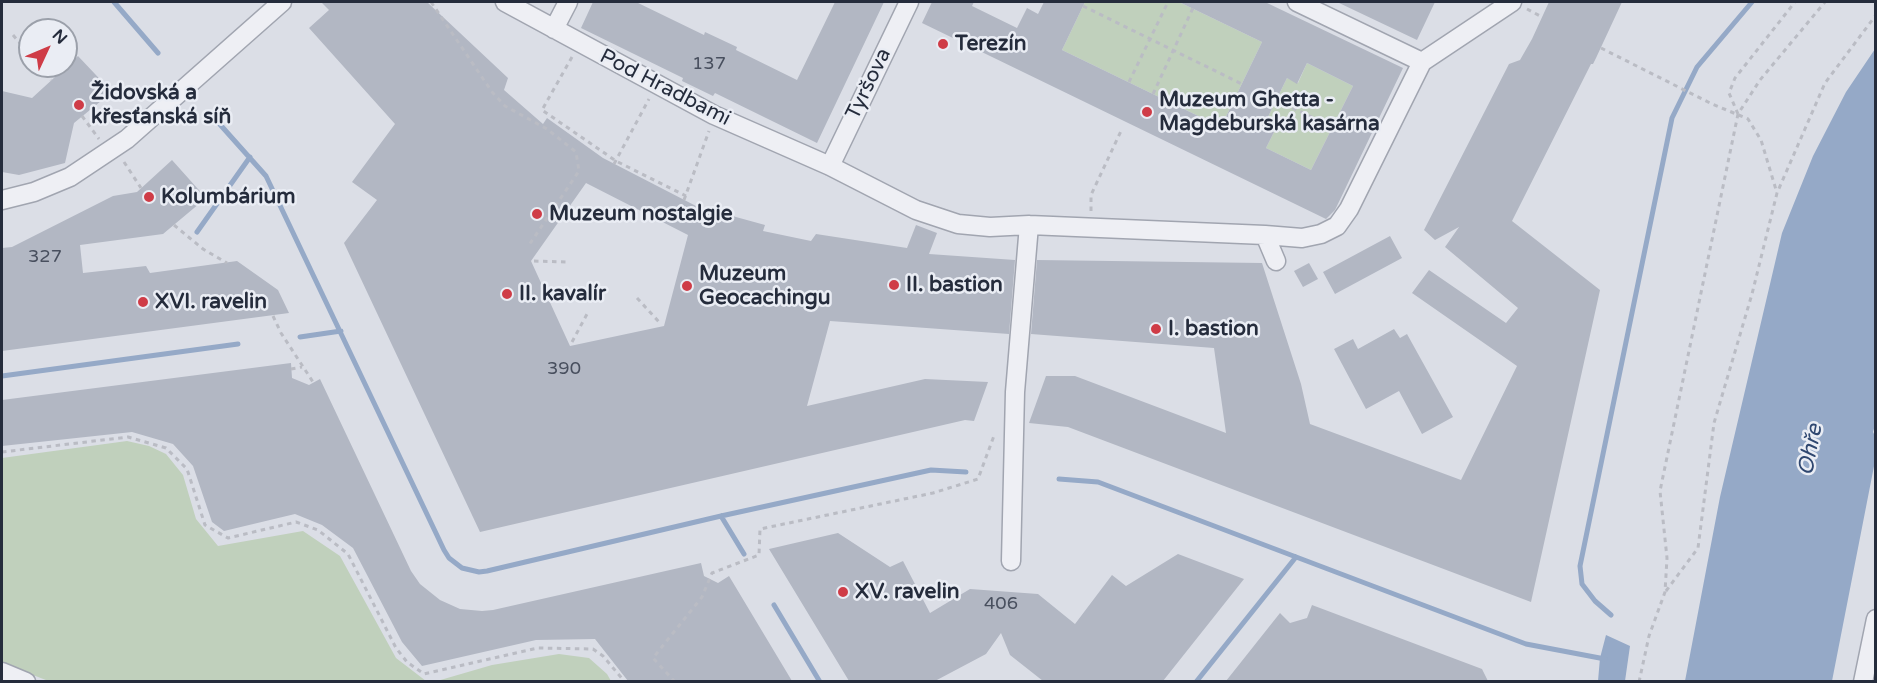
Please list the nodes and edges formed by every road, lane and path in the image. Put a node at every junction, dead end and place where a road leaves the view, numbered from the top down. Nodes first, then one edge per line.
1 (282, 2) edge
2 (431, 2) edge
3 (505, 2) edge
4 (568, 2) edge
5 (909, 2) edge
6 (1168, 2) edge
7 (1297, 2) edge
8 (1512, 2) edge
9 (1795, 2) edge
10 (1825, 2) edge
11 (1083, 6) dead end
12 (1193, 8) dead end
13 (1875, 15) edge
14 (554, 29) junction
15 (13, 35) dead end
16 (1150, 39) junction
17 (18, 41) edge
18 (579, 43) junction
19 (1601, 48) dead end
20 (1173, 50) junction
21 (1422, 62) junction
22 (1129, 82) dead end
23 (657, 84) junction
24 (1242, 84) dead end
25 (1153, 94) dead end
26 (1276, 100) dead end
27 (1737, 114) junction
28 (714, 115) junction
29 (82, 116) dead end
30 (1332, 127) dead end
31 (1121, 131) dead end
32 (117, 146) junction
33 (615, 162) junction
34 (830, 166) junction
35 (141, 188) dead end
36 (1777, 193) junction
37 (2, 200) edge
38 (174, 225) dead end
39 (1029, 225) junction
40 (1091, 228) junction
41 (1265, 235) junction
42 (529, 244) dead end
43 (534, 261) dead end
44 (1276, 261) dead end
45 (566, 262) dead end
46 (226, 263) dead end
47 (637, 298) dead end
48 (587, 314) dead end
49 (273, 316) dead end
50 (660, 323) dead end
51 (572, 342) dead end
52 (302, 367) dead end
53 (291, 369) dead end
54 (313, 382) dead end
55 (998, 423) dead end
56 (2, 452) edge
57 (1011, 561) dead end
58 (1665, 592) junction
59 (1875, 620) edge
60 (2, 672) edge
61 (26, 681) edge
62 (625, 681) edge
63 (675, 681) edge
64 (1639, 681) edge
65 (1863, 681) edge

1 - 32 street
2 - 42 path
3 - 14 street, Pod Hradbami
4 - 14 street
5 - 34 street, Tyršova
6 - 16 path
7 - 21 street
8 - 21 street
9 - 27 path
10 - 27 path
11 - 16 path
12 - 20 path
13 - 36 path
14 - 18 street, Pod Hradbami
15 - 17 path
16 - 20 path
16 - 22 path
18 - 23 street, Pod Hradbami
18 - 33 path
19 - 27 path
20 - 24 path
20 - 25 path
21 - 41 street, Pod Hradbami
23 - 28 street, Pod Hradbami
23 - 33 path
26 - 30 path
27 - 36 path
27 - 58 path
28 - 33 path
28 - 34 street, Pod Hradbami
29 - 32 path
31 - 40 path
32 - 35 path
32 - 37 street
34 - 39 street, Pod Hradbami
36 - 58 path
38 - 46 path
39 - 40 street, Pod Hradbami
39 - 57 street
40 - 41 street, Pod Hradbami
41 - 44 street
43 - 45 path
47 - 50 path
48 - 51 path
49 - 54 path
52 - 53 path
55 - 63 path
56 - 62 path
58 - 64 path
59 - 65 street
60 - 61 street

